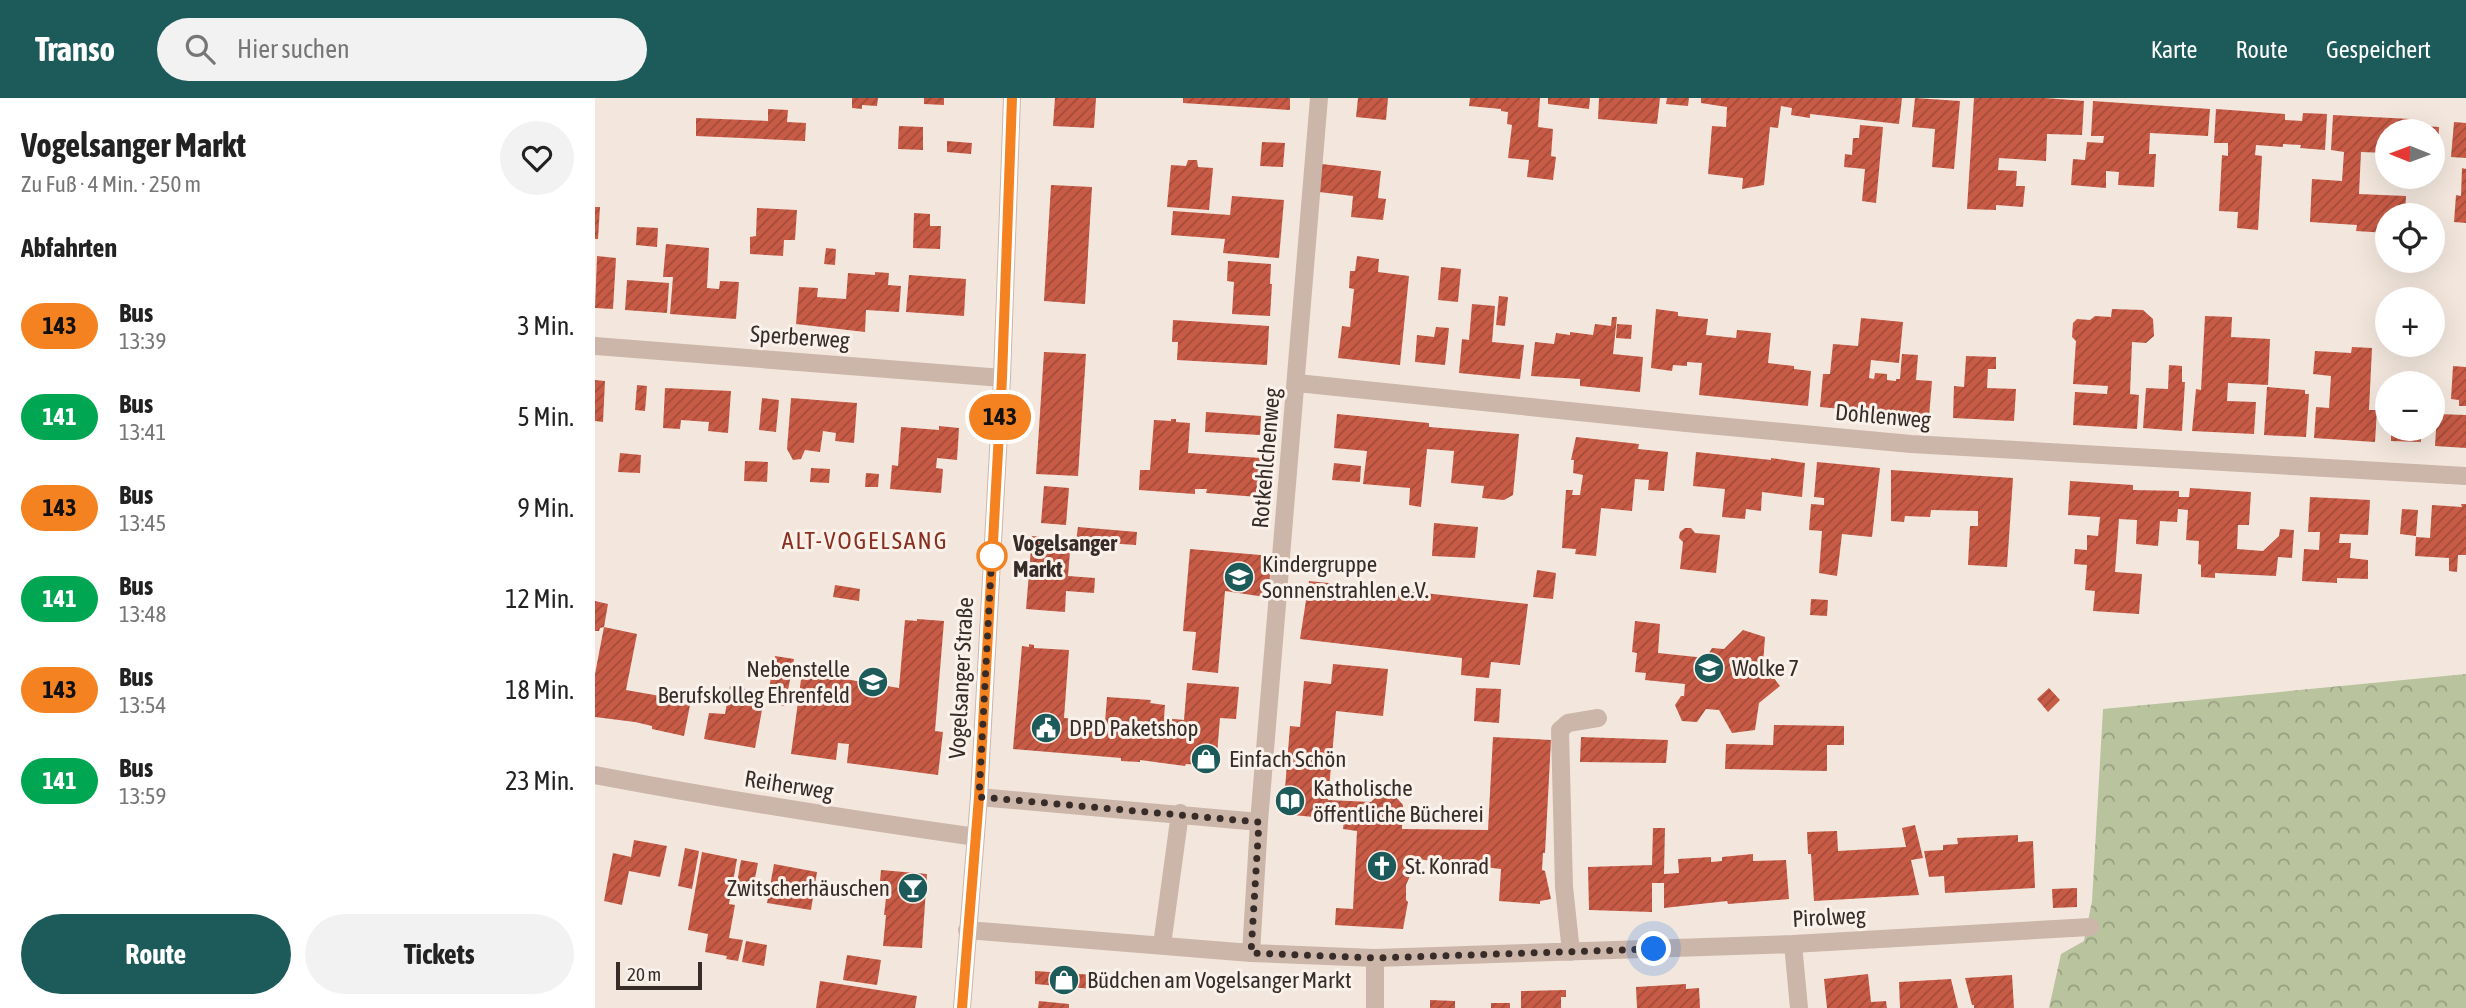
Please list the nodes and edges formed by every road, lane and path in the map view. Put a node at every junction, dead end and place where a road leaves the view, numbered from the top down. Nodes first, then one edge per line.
1 (1012, 98) edge
2 (1319, 98) edge
3 (595, 346) edge
4 (1002, 378) junction
5 (1297, 383) junction
6 (2466, 476) edge
7 (1598, 718) dead end
8 (595, 775) edge
9 (979, 797) junction
10 (1180, 813) junction
11 (1259, 822) junction
12 (976, 837) junction
13 (2090, 927) dead end
14 (967, 930) junction
15 (1793, 944) junction
16 (1162, 945) junction
17 (1571, 952) junction
18 (1251, 953) junction
19 (1375, 958) junction
20 (962, 1008) edge
21 (1375, 1008) edge
22 (1800, 1008) edge

1 - 4 street, Vogelsanger Straße
2 - 5 street, Rotkehlchenweg
3 - 4 street, Sperberweg
4 - 9 street, Vogelsanger Straße
5 - 6 street, Dohlenweg
5 - 11 street, Rotkehlchenweg
7 - 17 street
8 - 12 street, Reiherweg
9 - 10 street
9 - 12 street, Vogelsanger Straße
10 - 11 street
10 - 16 street
11 - 18 street
12 - 14 street, Vogelsanger Straße
13 - 15 street, Pirolweg
14 - 16 street
14 - 20 street, Vogelsanger Straße
15 - 17 street, Pirolweg
15 - 22 street
16 - 18 street
17 - 19 street, Pirolweg
18 - 19 street, Pirolweg
19 - 21 street

